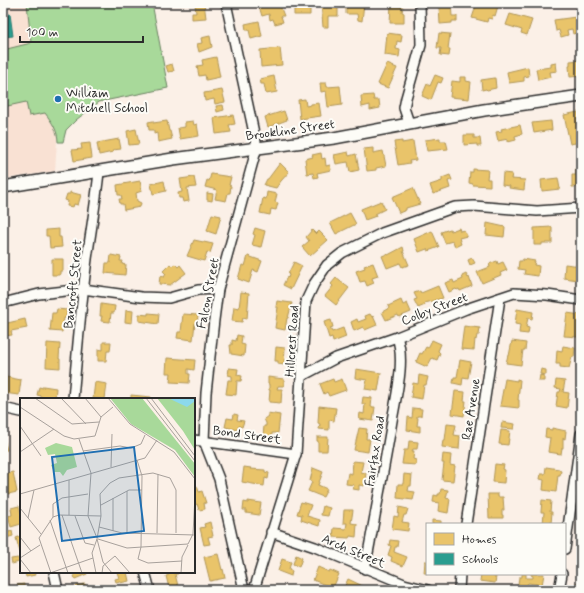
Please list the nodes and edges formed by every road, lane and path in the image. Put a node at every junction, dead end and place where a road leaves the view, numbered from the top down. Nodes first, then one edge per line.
1 (226, 3) edge
2 (420, 3) edge
3 (581, 96) edge
4 (409, 123) junction
5 (257, 147) junction
6 (99, 172) junction
7 (3, 187) edge
8 (581, 208) edge
9 (83, 289) junction
10 (218, 289) junction
11 (500, 298) junction
12 (581, 300) edge
13 (3, 303) edge
14 (397, 337) junction
15 (302, 376) junction
16 (73, 398) edge
17 (3, 408) edge
18 (20, 412) edge
19 (581, 434) edge
20 (195, 440) edge
21 (204, 441) junction
22 (296, 454) junction
23 (466, 523) edge
24 (271, 532) junction
25 (566, 542) edge
26 (365, 568) junction
27 (54, 573) edge
28 (145, 573) edge
29 (460, 575) edge
30 (562, 575) edge
31 (58, 590) edge
32 (150, 590) edge
33 (244, 590) edge
34 (254, 590) edge
35 (428, 590) edge
36 (459, 590) edge
37 (559, 590) edge

1 - 5 street, Falcon Street
2 - 4 street
3 - 4 street, Brookline Street
4 - 5 street, Brookline Street
5 - 6 street, Brookline Street
5 - 10 street, Falcon Street
6 - 7 street, Brookline Street
6 - 9 street, Bancroft Street
8 - 15 street, Hillcrest Road
9 - 10 street
9 - 13 street
9 - 16 street, Bancroft Street
10 - 21 street, Falcon Street
11 - 12 street, Colby Street
11 - 14 street, Colby Street
11 - 23 street, Rae Avenue
14 - 15 street, Colby Street
14 - 26 street, Fairfax Road
15 - 22 street, Hillcrest Road
17 - 18 street
19 - 25 street
20 - 21 street, Bond Street
21 - 22 street, Bond Street
21 - 33 street, Falcon Street
22 - 24 street, Hillcrest Road
24 - 26 street, Arch Street
24 - 34 street, Hillcrest Road
26 - 35 street, Arch Street
27 - 31 street
28 - 32 street
29 - 36 street
30 - 37 street

